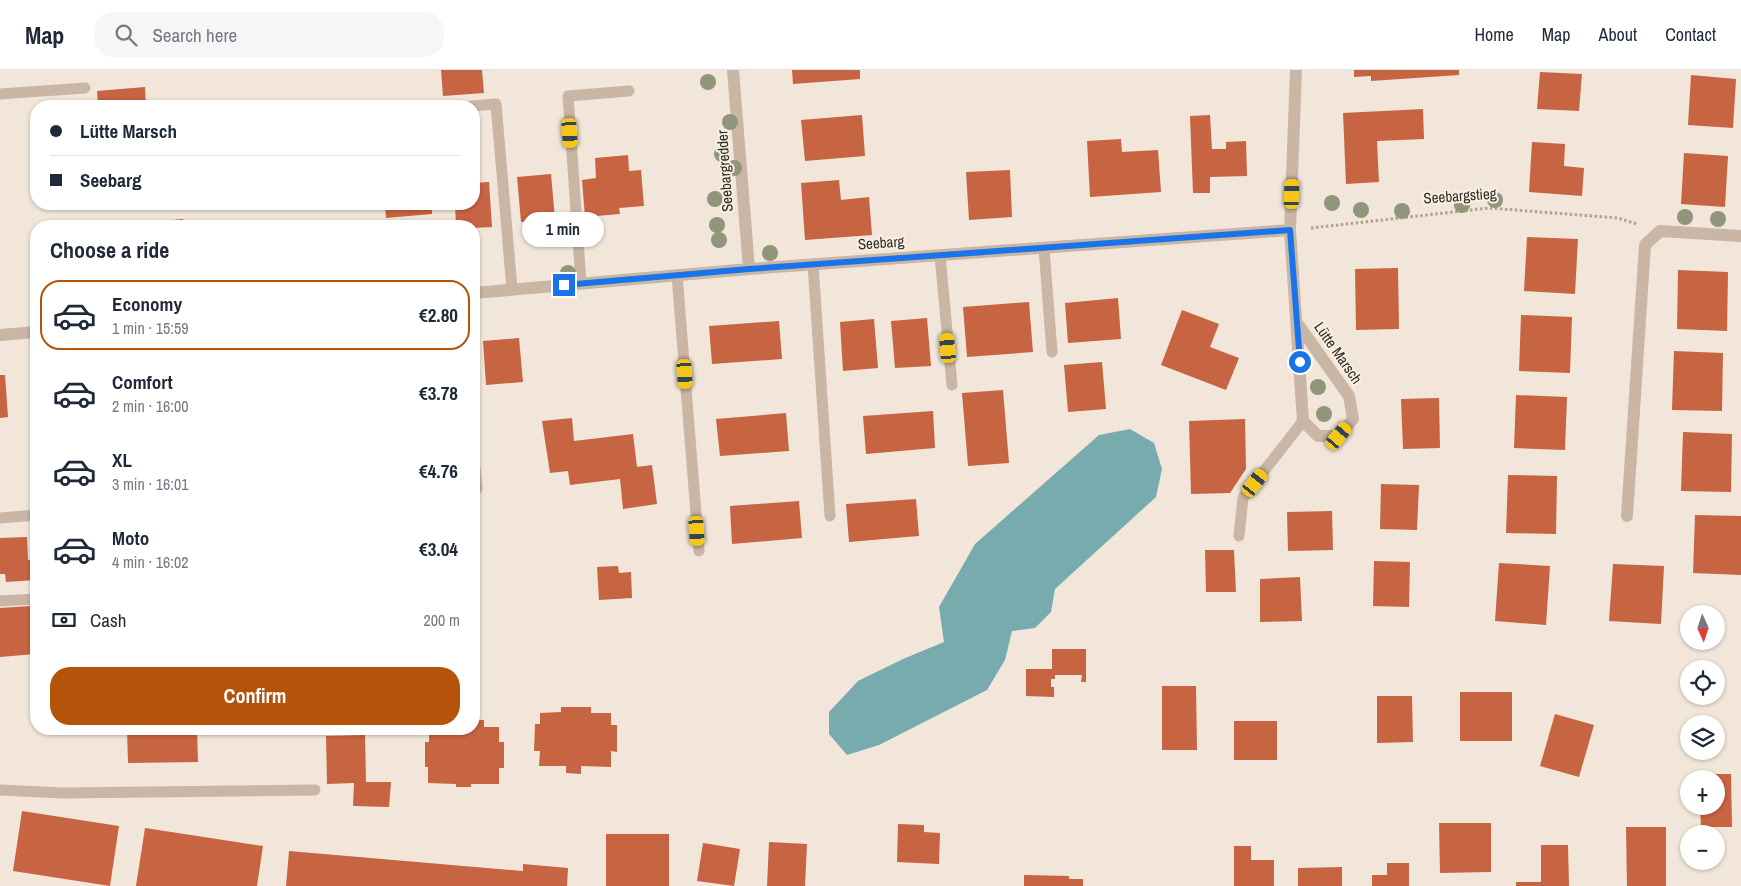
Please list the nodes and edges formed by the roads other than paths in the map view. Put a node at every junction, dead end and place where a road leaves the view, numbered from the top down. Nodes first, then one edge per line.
1 (733, 70) edge
2 (1296, 70) edge
3 (84, 88) dead end
4 (629, 91) dead end
5 (0, 94) edge
6 (480, 105) edge
7 (1290, 230) junction
8 (1741, 236) edge
9 (1044, 248) junction
10 (940, 255) junction
11 (813, 264) junction
12 (749, 269) junction
13 (677, 275) junction
14 (581, 284) junction
15 (512, 290) junction
16 (480, 293) edge
17 (1297, 323) junction
18 (30, 332) edge
19 (0, 335) edge
20 (1052, 352) dead end
21 (952, 385) dead end
22 (1303, 421) junction
23 (30, 516) edge
24 (830, 516) dead end
25 (1627, 516) dead end
26 (0, 518) edge
27 (1239, 536) dead end
28 (699, 551) dead end
29 (30, 599) edge
30 (0, 601) edge
31 (0, 790) edge
32 (314, 790) dead end

1 - 12 street, Seebargredder
2 - 7 street, Lütte Marsch
3 - 5 lane
4 - 14 lane
6 - 15 lane
7 - 9 street, Seebarg
7 - 17 street, Lütte Marsch
8 - 25 street
9 - 10 street, Seebarg
9 - 20 lane
10 - 11 street, Seebarg
10 - 21 lane
11 - 12 street, Seebarg
11 - 24 lane
12 - 13 street, Seebarg
13 - 14 street, Seebarg
13 - 28 lane
14 - 15 street, Seebarg
15 - 16 street, Seebarg
17 - 22 street, Lütte Marsch
17 - 22 street, Lütte Marsch
18 - 19 street
22 - 27 lane
23 - 26 lane
29 - 30 lane
31 - 32 lane

